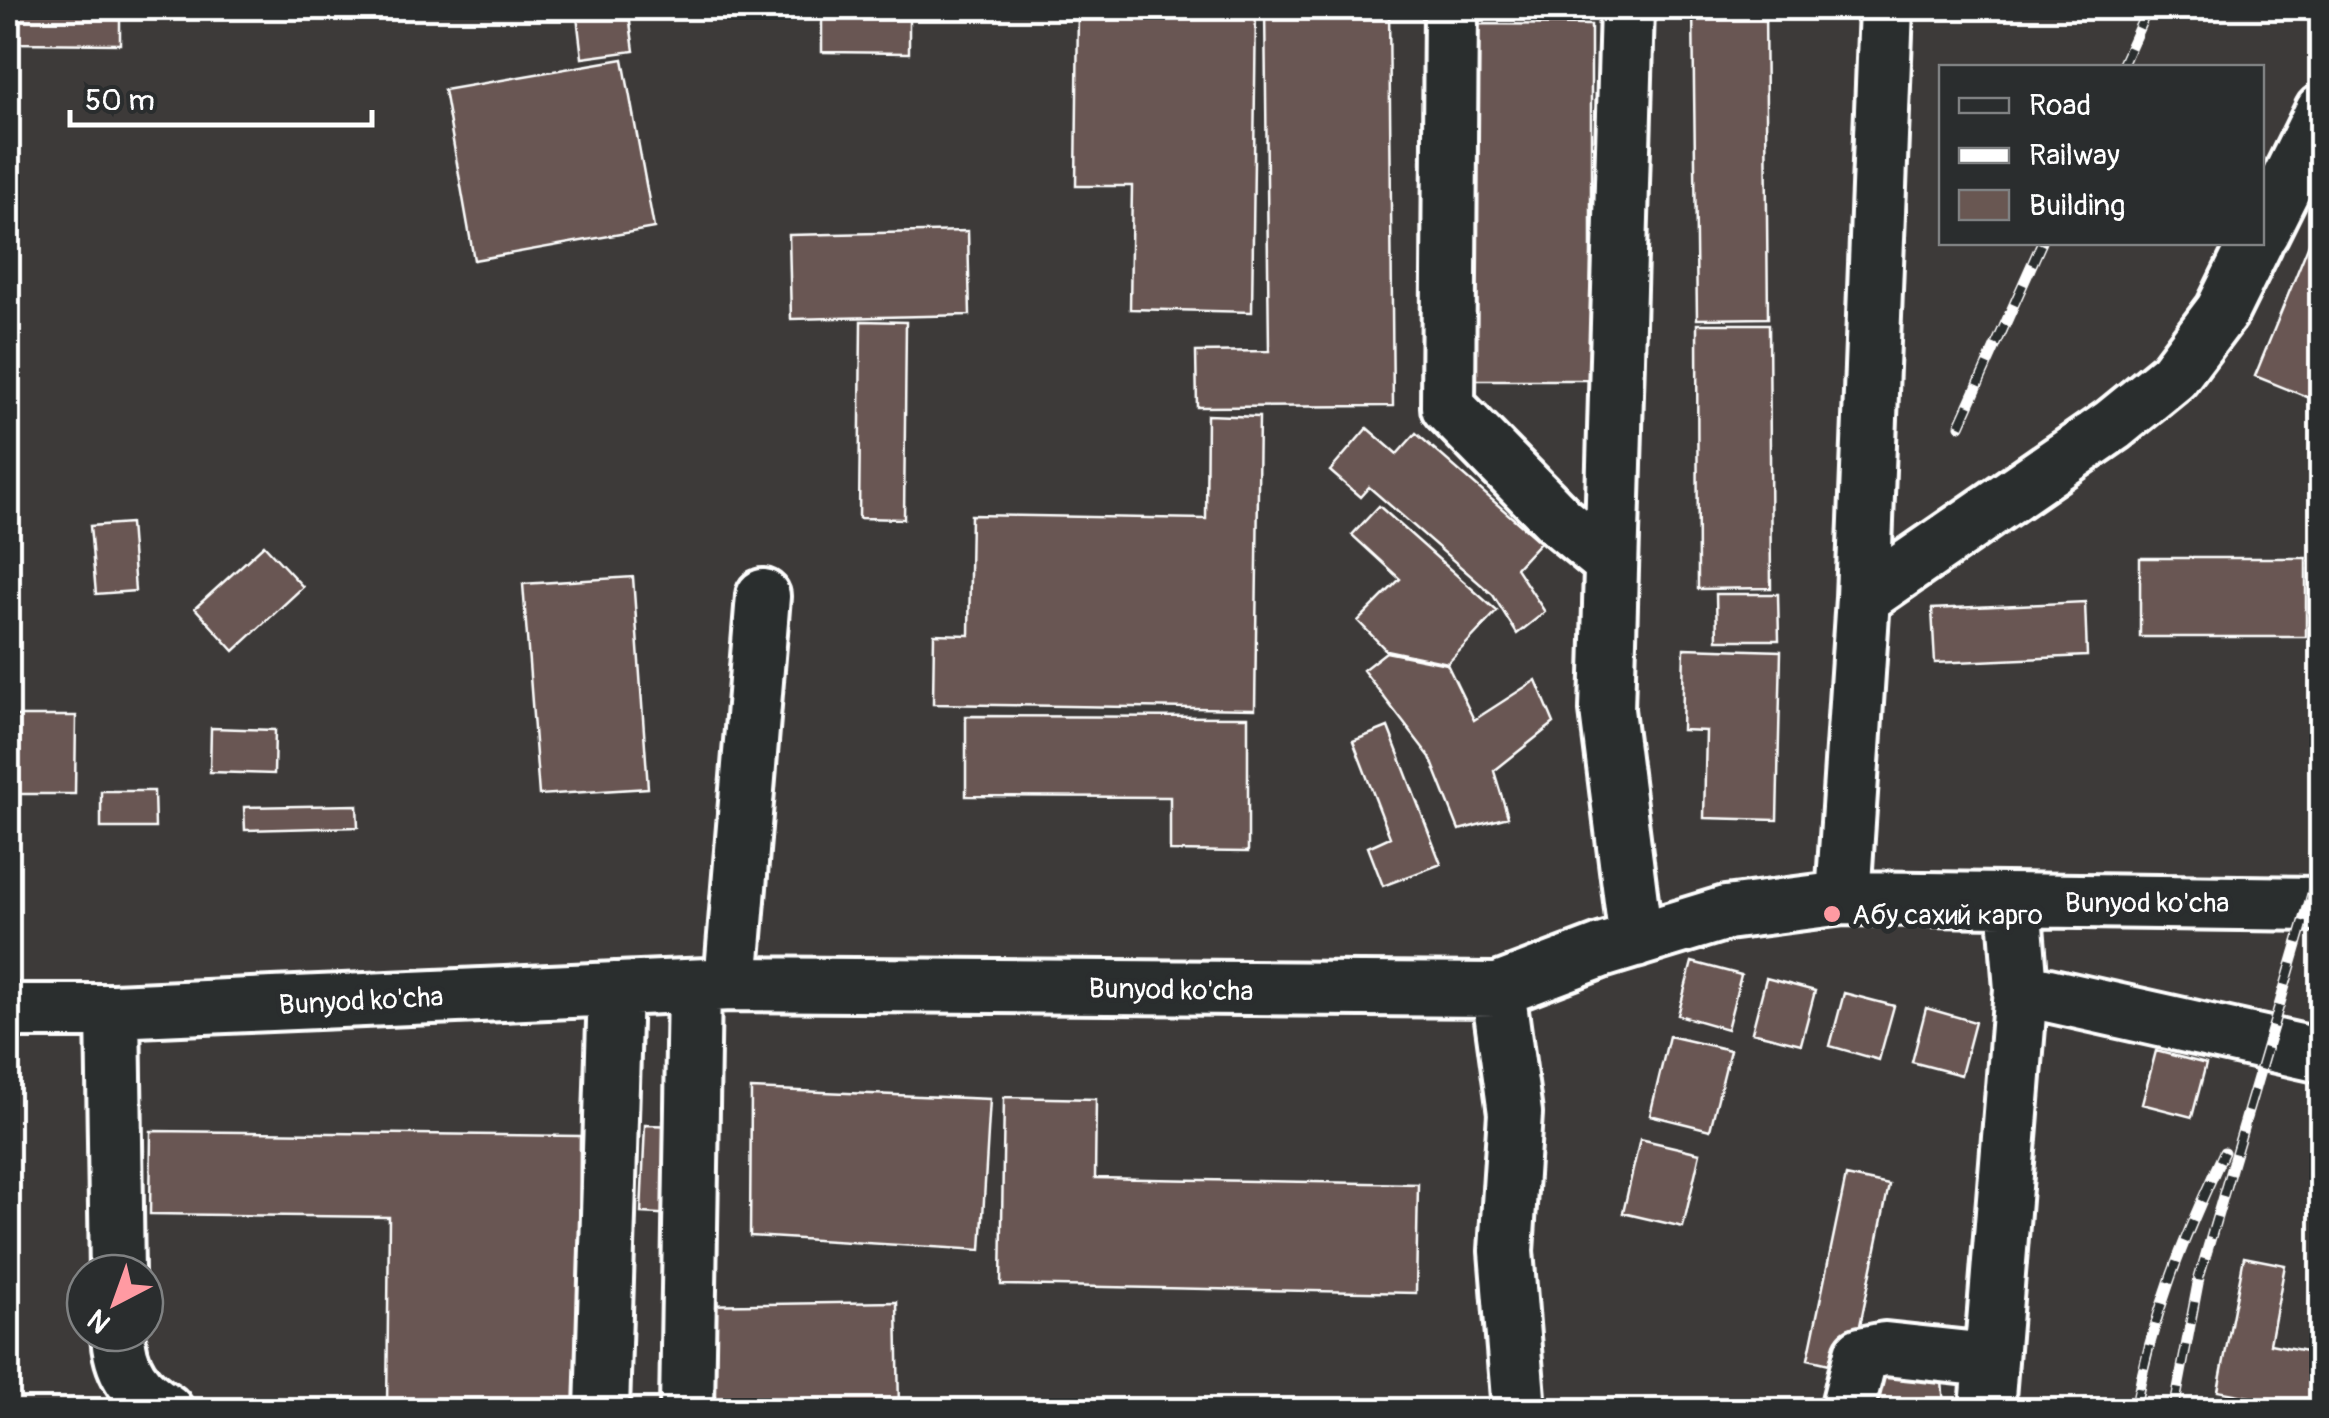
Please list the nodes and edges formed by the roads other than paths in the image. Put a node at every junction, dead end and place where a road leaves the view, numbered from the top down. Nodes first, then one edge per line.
1 (1451, 8) edge
2 (1627, 8) edge
3 (1886, 8) edge
4 (2322, 111) edge
5 (2264, 228) edge
6 (2255, 245) edge
7 (1611, 563) junction
8 (763, 596) dead end
9 (1863, 598) junction
10 (1843, 898) junction
11 (2014, 901) junction
12 (2322, 904) edge
13 (1636, 941) junction
14 (712, 985) junction
15 (614, 989) junction
16 (2021, 989) junction
17 (1498, 990) junction
18 (8, 1011) edge
19 (113, 1011) junction
20 (2322, 1056) edge
21 (117, 1253) edge
22 (118, 1353) edge
23 (1988, 1385) edge
24 (166, 1410) edge
25 (602, 1410) edge
26 (687, 1410) edge
27 (1520, 1410) edge
28 (1847, 1410) edge

1 - 7 street
2 - 7 street
3 - 9 street
4 - 5 street
6 - 9 street
7 - 13 street
8 - 14 street
9 - 10 street
10 - 11 street, Bunyod ko'cha
10 - 13 street, Bunyod ko'cha
11 - 12 street, Bunyod ko'cha
11 - 16 street
13 - 17 street, Bunyod ko'cha
14 - 15 street, Bunyod ko'cha
14 - 17 street, Bunyod ko'cha
14 - 26 street
15 - 19 street, Bunyod ko'cha
15 - 25 street
16 - 20 street
16 - 23 street
17 - 27 street
18 - 19 street, Bunyod ko'cha
19 - 21 street
22 - 24 street
23 - 28 street

